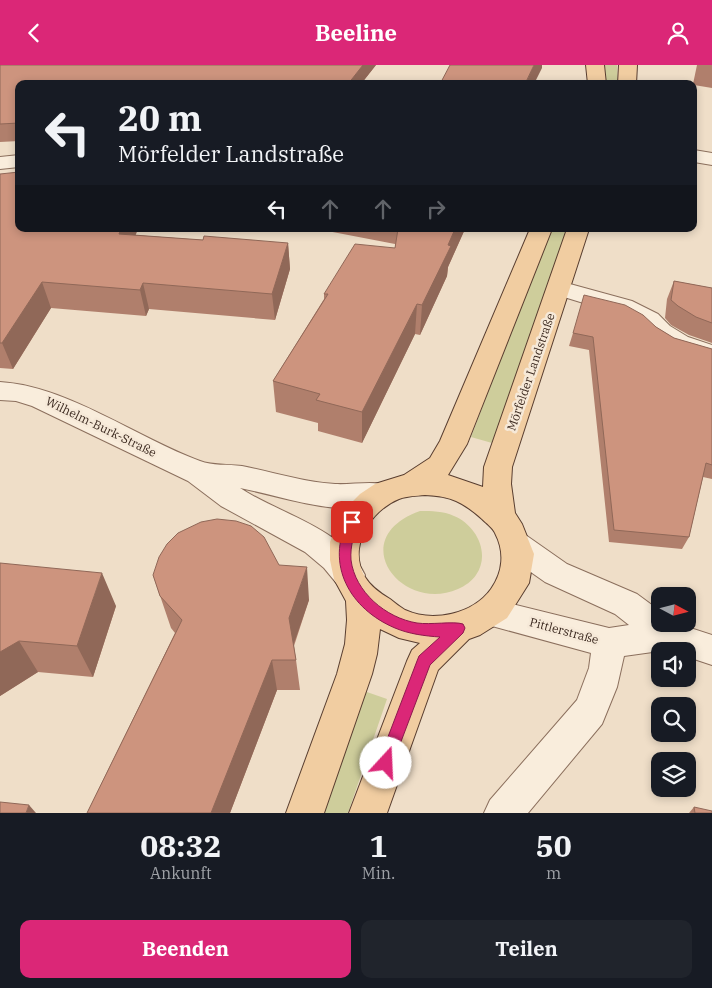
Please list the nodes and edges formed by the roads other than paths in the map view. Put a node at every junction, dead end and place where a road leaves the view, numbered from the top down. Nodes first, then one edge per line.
1 (595, 65) edge
2 (628, 65) edge
3 (597, 80) edge
4 (627, 80) edge
5 (697, 156) edge
6 (712, 159) edge
7 (15, 161) edge
8 (0, 163) edge
9 (539, 232) edge
10 (577, 232) edge
11 (559, 288) junction
12 (712, 355) edge
13 (0, 391) edge
14 (198, 473) junction
15 (411, 485) junction
16 (381, 495) junction
17 (501, 516) junction
18 (516, 545) junction
19 (355, 587) junction
20 (492, 613) junction
21 (458, 628) junction
22 (667, 635) junction
23 (609, 643) junction
24 (712, 650) edge
25 (305, 813) edge
26 (368, 813) edge
27 (503, 813) edge

1 - 3 main road
2 - 4 main road
5 - 6 street
7 - 8 street
9 - 15 main road, Mörfelder Landstraße
10 - 11 main road, Mörfelder Landstraße
11 - 12 street
11 - 17 main road, Mörfelder Landstraße
13 - 14 street, Wilhelm-Burk-Straße
14 - 16 street, Wilhelm-Burk-Straße
14 - 19 street, Wilhelm-Burk-Straße
15 - 16 main road, Mörfelder Landstraße
15 - 17 main road, Mörfelder Landstraße
16 - 19 main road, Mörfelder Landstraße
17 - 18 main road, Mörfelder Landstraße
18 - 20 main road, Mörfelder Landstraße
18 - 22 street, Pittlerstraße
19 - 21 main road, Mörfelder Landstraße
19 - 25 main road, Mörfelder Landstraße
20 - 21 main road, Mörfelder Landstraße
20 - 23 street, Pittlerstraße
21 - 26 main road, Mörfelder Landstraße
22 - 23 street, Pittlerstraße
22 - 24 street, Pittlerstraße
23 - 27 street

